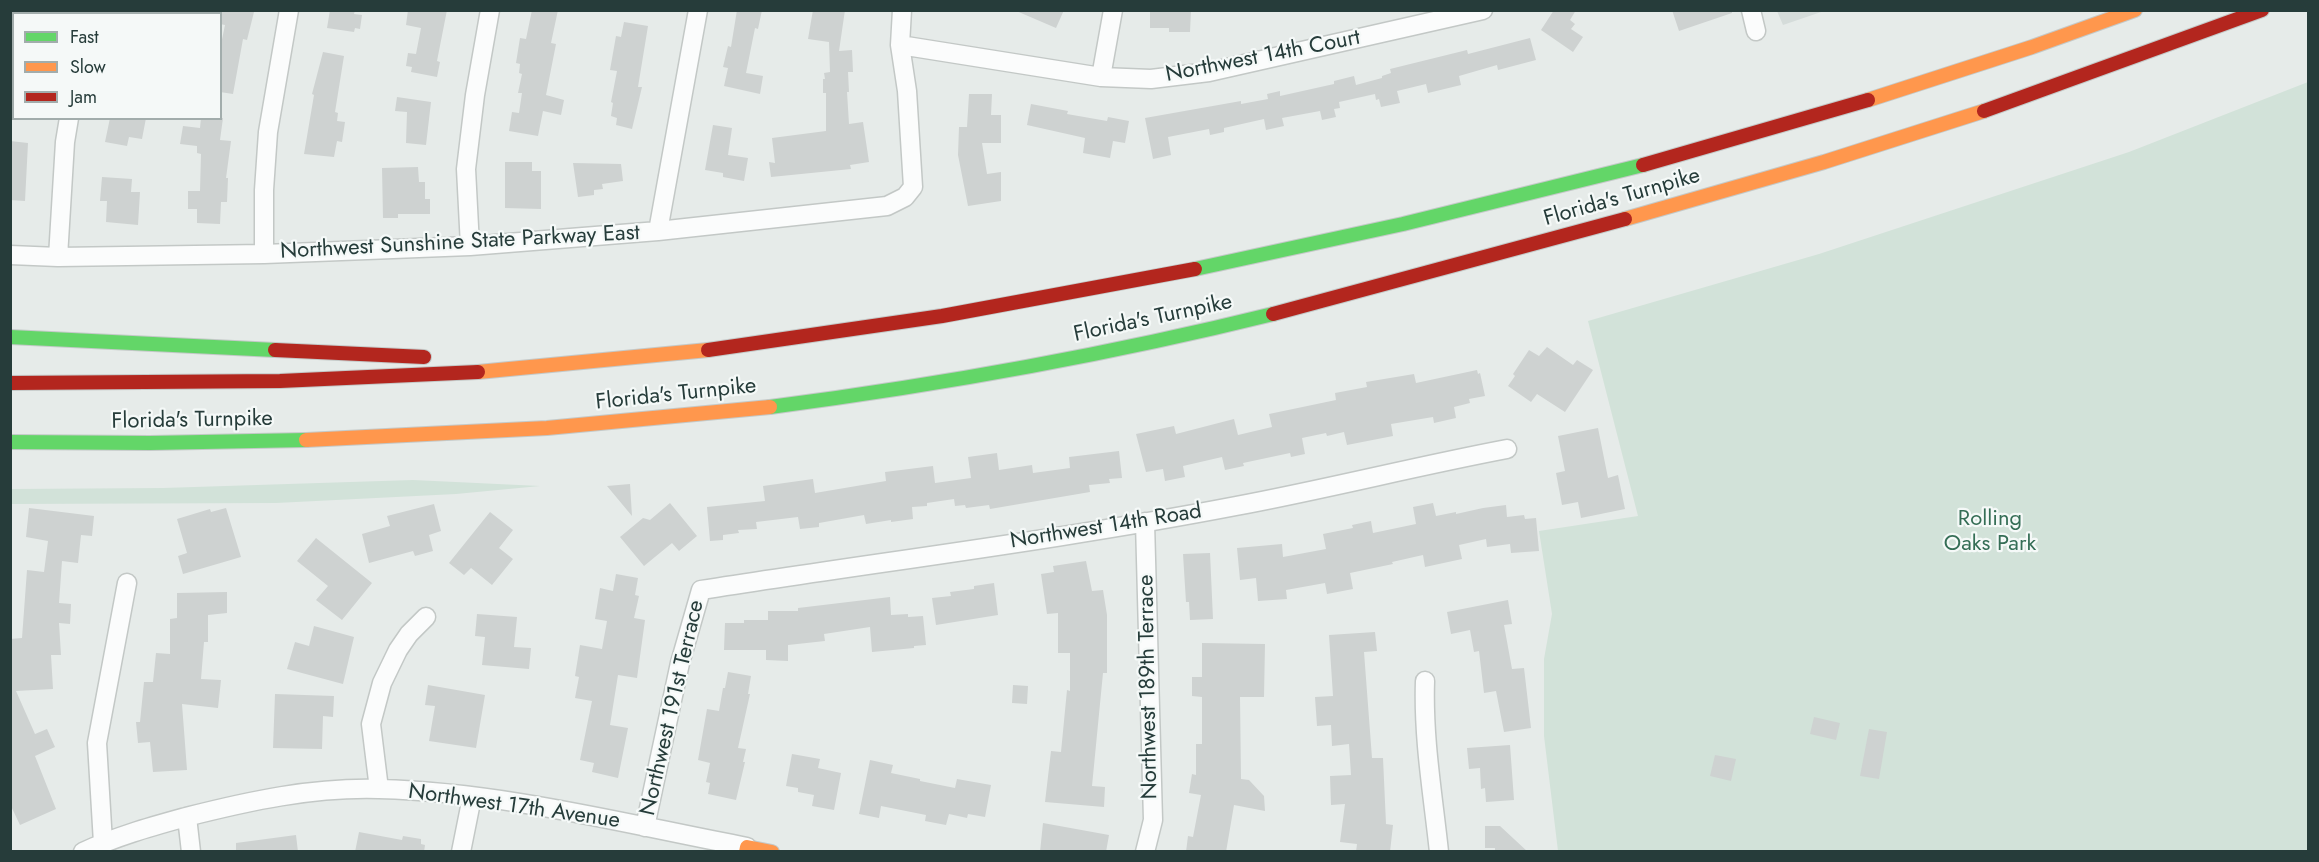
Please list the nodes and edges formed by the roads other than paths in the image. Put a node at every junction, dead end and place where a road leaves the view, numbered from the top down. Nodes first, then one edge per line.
1 (289, 10) edge
2 (490, 10) edge
3 (698, 10) edge
4 (902, 10) edge
5 (1113, 10) edge
6 (1483, 10) edge
7 (1751, 10) edge
8 (2135, 10) edge
9 (2262, 10) edge
10 (1756, 31) dead end
11 (900, 45) junction
12 (1101, 77) junction
13 (69, 120) edge
14 (658, 231) junction
15 (470, 246) junction
16 (264, 254) junction
17 (10, 255) edge
18 (58, 256) junction
19 (10, 337) edge
20 (570, 365) junction
21 (10, 383) edge
22 (10, 442) edge
23 (1508, 449) dead end
24 (1145, 522) junction
25 (127, 583) dead end
26 (701, 590) joint
27 (426, 617) dead end
28 (1425, 681) dead end
29 (379, 789) junction
30 (472, 797) junction
31 (187, 817) junction
32 (645, 827) junction
33 (103, 843) junction
34 (747, 849) edge
35 (83, 852) edge
36 (191, 852) edge
37 (461, 852) edge
38 (772, 852) edge
39 (1145, 852) edge
40 (1439, 852) edge

1 - 16 street
2 - 15 street
3 - 14 street
4 - 11 street
5 - 12 street
6 - 12 street, Northwest 14th Court
7 - 10 street
8 - 20 main road, Florida's Turnpike
9 - 22 main road, Florida's Turnpike
11 - 12 street, Northwest 14th Court
11 - 14 street, Northwest Sunshine State Parkway East
13 - 18 street
14 - 15 street, Northwest Sunshine State Parkway East
15 - 16 street, Northwest Sunshine State Parkway East
16 - 18 street, Northwest Sunshine State Parkway East
17 - 18 street, Northwest Sunshine State Parkway East
19 - 20 main road
20 - 21 main road, Florida's Turnpike
23 - 24 street, Northwest 14th Road
24 - 26 street, Northwest 14th Road
24 - 39 street, Northwest 189th Terrace
25 - 33 street
26 - 32 street, Northwest 191st Terrace
27 - 29 street
28 - 40 street
29 - 30 street, Northwest 17th Avenue
29 - 31 street, Northwest 17th Avenue
30 - 32 street, Northwest 17th Avenue
30 - 37 street
31 - 33 street, Northwest 17th Avenue
31 - 36 street
32 - 34 street, Northwest 17th Avenue
33 - 35 street, Northwest 17th Avenue
34 - 38 main road, Northwest 17th Avenue

